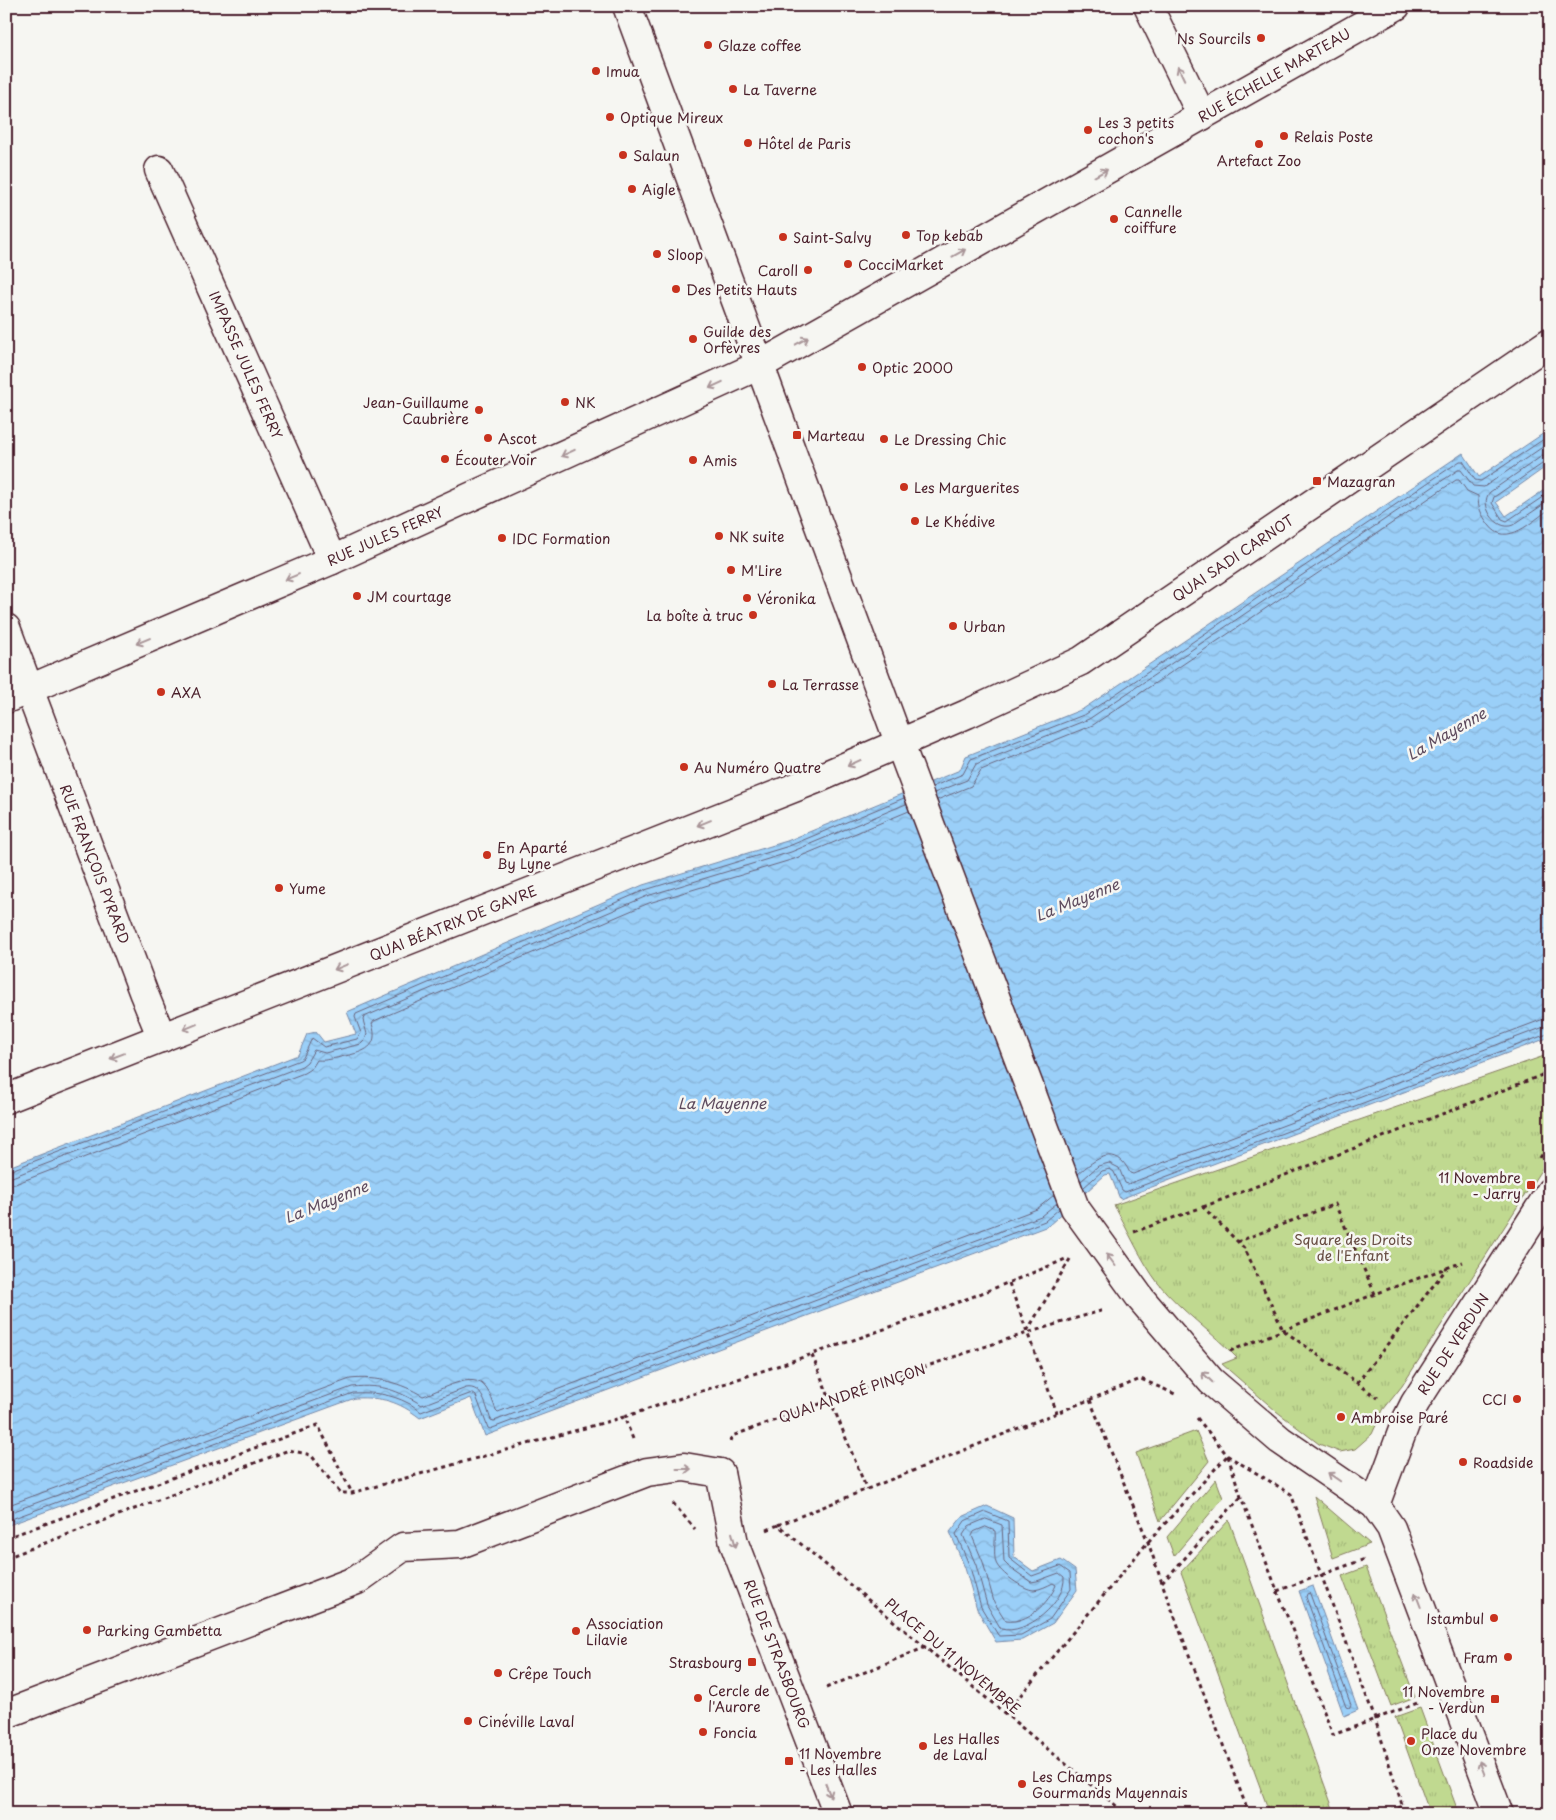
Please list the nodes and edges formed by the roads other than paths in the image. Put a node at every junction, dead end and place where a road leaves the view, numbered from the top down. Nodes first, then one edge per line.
1 (627, 6) edge
2 (1148, 6) edge
3 (1396, 6) edge
4 (1202, 116) junction
5 (159, 170) dead end
6 (1550, 342) edge
7 (760, 365) junction
8 (332, 560) junction
9 (6, 628) edge
10 (18, 694) edge
11 (899, 742) junction
12 (162, 1038) junction
13 (6, 1099) edge
14 (1550, 1192) edge
15 (1374, 1505) junction
16 (6, 1714) edge
17 (838, 1814) edge
18 (1499, 1814) edge

1 - 7 street
4 -> 2 street
3 - 4 street, RUE ÉCHELLE MARTEAU
7 -> 4 street, RUE ÉCHELLE MARTEAU
5 - 8 street, IMPASSE JULES FERRY
6 - 11 street, QUAI SADI CARNOT
7 -> 8 street, RUE JULES FERRY
7 - 11 street
8 -> 10 street, RUE JULES FERRY
9 - 10 street, RUE FRANÇOIS PYRARD
10 - 12 street, RUE FRANÇOIS PYRARD
11 -> 12 street, QUAI BÉATRIX DE GAVRE
15 -> 11 street
12 -> 13 street, QUAI BÉATRIX DE GAVRE
14 - 15 street, RUE DE VERDUN
18 -> 15 street
16 -> 17 street, RUE DE STRASBOURG

